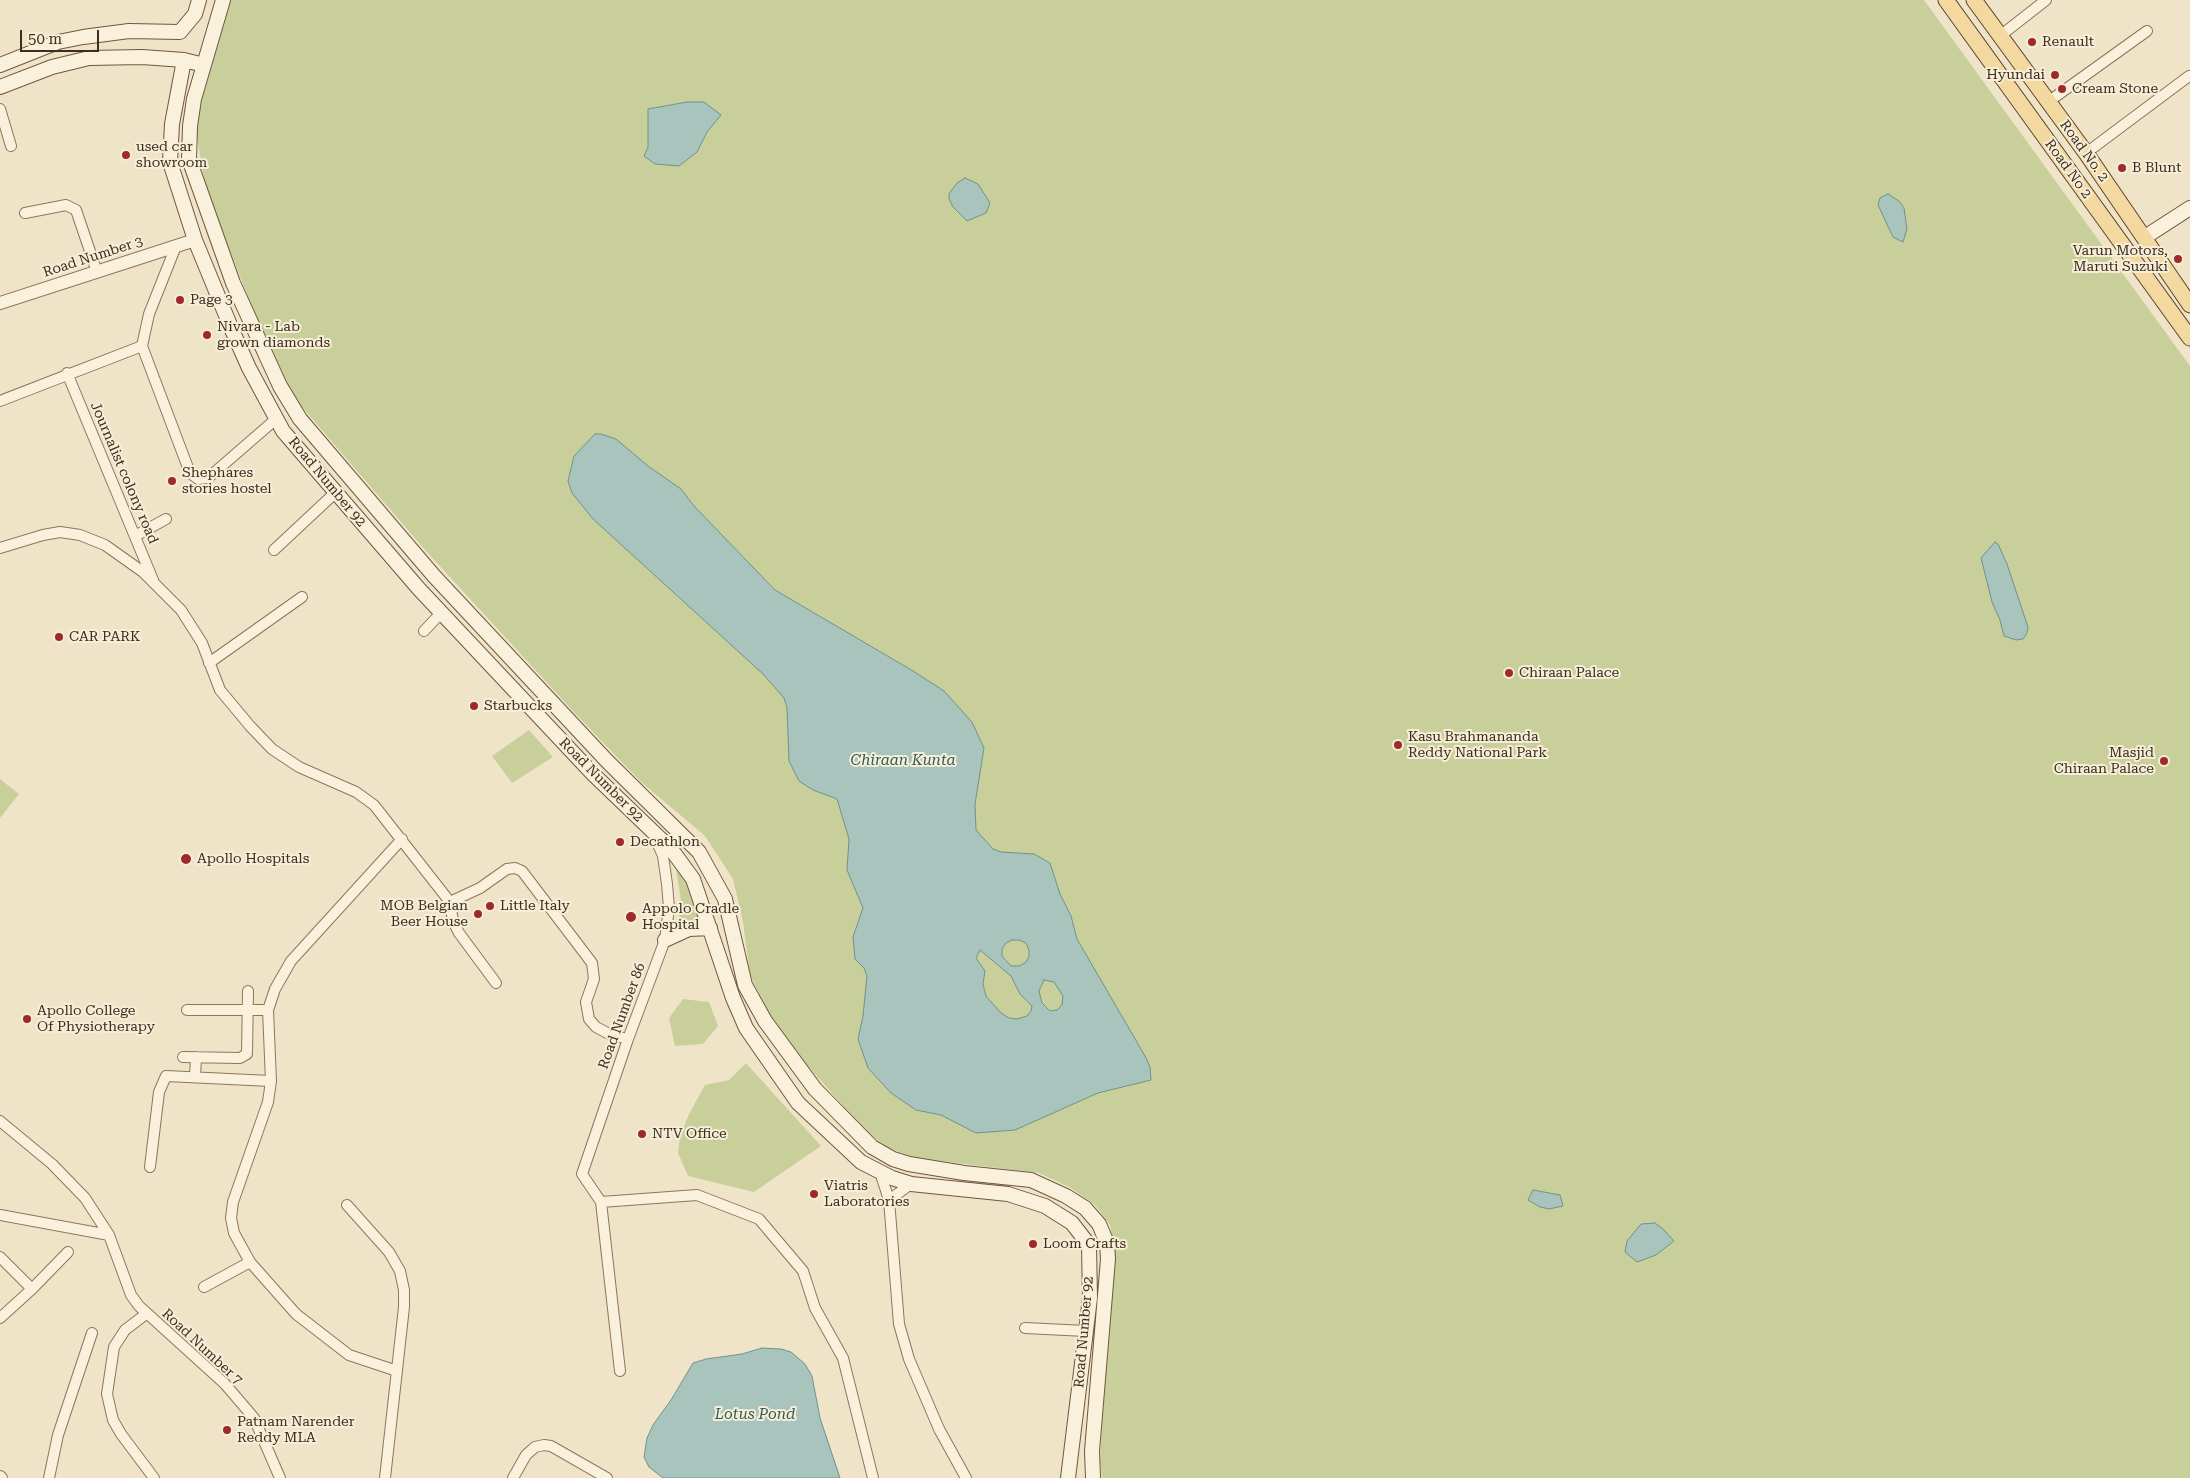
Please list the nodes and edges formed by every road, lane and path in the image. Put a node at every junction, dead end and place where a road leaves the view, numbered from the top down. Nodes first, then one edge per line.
1 (199, 0) edge
2 (223, 0) edge
3 (1946, 0) edge
4 (1974, 0) edge
5 (2046, 0) edge
6 (2147, 31) dead end
7 (2000, 36) junction
8 (0, 65) edge
9 (183, 67) junction
10 (201, 74) junction
11 (2189, 76) dead end
12 (0, 87) edge
13 (2048, 102) junction
14 (0, 109) edge
15 (11, 146) dead end
16 (2086, 153) junction
17 (2190, 208) edge
18 (25, 213) dead end
19 (2145, 237) junction
20 (195, 240) junction
21 (176, 246) junction
22 (97, 272) junction
23 (0, 303) edge
24 (2190, 304) edge
25 (2190, 338) edge
26 (142, 346) junction
27 (67, 373) junction
28 (0, 401) edge
29 (276, 418) junction
30 (336, 492) junction
31 (166, 519) dead end
32 (135, 536) junction
33 (0, 548) edge
34 (274, 550) dead end
35 (436, 579) junction
36 (155, 584) junction
37 (424, 594) junction
38 (302, 597) dead end
39 (441, 613) junction
40 (424, 631) dead end
41 (209, 663) junction
42 (652, 832) junction
43 (402, 839) junction
44 (450, 902) junction
45 (710, 928) junction
46 (665, 940) junction
47 (496, 983) dead end
48 (248, 991) dead end
49 (186, 1010) dead end
50 (248, 1010) junction
51 (268, 1010) junction
52 (628, 1039) junction
53 (183, 1057) dead end
54 (196, 1057) junction
55 (195, 1077) junction
56 (271, 1081) junction
57 (0, 1121) edge
58 (150, 1167) dead end
59 (880, 1172) junction
60 (911, 1184) junction
61 (890, 1200) junction
62 (601, 1202) junction
63 (347, 1205) dead end
64 (0, 1215) edge
65 (108, 1235) junction
66 (68, 1252) dead end
67 (0, 1257) edge
68 (250, 1262) junction
69 (204, 1288) dead end
70 (32, 1289) junction
71 (146, 1314) junction
72 (0, 1318) edge
73 (1025, 1328) dead end
74 (1086, 1331) junction
75 (92, 1332) dead end
76 (397, 1371) junction
77 (620, 1371) dead end
78 (49, 1478) edge
79 (154, 1478) edge
80 (280, 1478) edge
81 (385, 1478) edge
82 (513, 1478) edge
83 (608, 1478) edge
84 (873, 1478) edge
85 (966, 1478) edge
86 (1068, 1478) edge
87 (1093, 1478) edge

1 - 8 main road
2 - 10 main road, Road Number 92
3 - 25 main road, Road No 2
4 - 7 main road, Road No. 2
5 - 7 street
6 - 13 street
7 - 13 main road, Road No. 2
9 - 10 main road
9 - 12 main road
9 - 20 main road, Road Number 92
10 - 35 main road, Road Number 92
11 - 16 street
13 - 16 main road, Road No. 2
14 - 15 street
16 - 19 main road, Road No. 2
17 - 19 main road
18 - 22 street
19 - 24 main road, Road No. 2
20 - 21 street, Road Number 3
20 - 29 main road, Road Number 92
21 - 22 street, Road Number 3
21 - 26 street
22 - 23 street, Road Number 3
26 - 27 street
26 - 29 street
27 - 28 street
27 - 32 street, Journalist colony road
29 - 30 main road, Road Number 92
30 - 34 street
30 - 37 main road, Road Number 92
31 - 32 street
32 - 36 street, Journalist colony road
33 - 36 street
35 - 37 main road
35 - 87 main road, Road Number 92
36 - 41 street
37 - 39 main road, Road Number 92
38 - 41 street
39 - 40 street
39 - 42 main road, Road Number 92
41 - 43 street
42 - 45 main road, Road Number 92
42 - 46 street, Road Number 86
43 - 44 street
43 - 51 street
44 - 47 street
44 - 52 street
45 - 46 main road
45 - 59 main road, Road Number 92
46 - 52 street, Road Number 86
48 - 50 street
49 - 50 street
50 - 51 street
50 - 54 street
51 - 56 street
52 - 62 street, Road Number 86
53 - 54 street
54 - 55 street
55 - 56 street
55 - 58 street
56 - 68 street
57 - 65 street, Road Number 7
59 - 60 main road, Road Number 92
59 - 61 street
60 - 61 street
60 - 74 main road, Road Number 92
61 - 85 street
62 - 77 street
62 - 84 street
63 - 76 street
64 - 65 street
65 - 71 street, Road Number 7
66 - 70 street
67 - 70 street
68 - 69 street
68 - 76 street
70 - 72 street
71 - 79 street
71 - 80 street, Road Number 7
73 - 74 street
74 - 86 main road, Road Number 92
75 - 78 street
76 - 81 street
82 - 83 street

